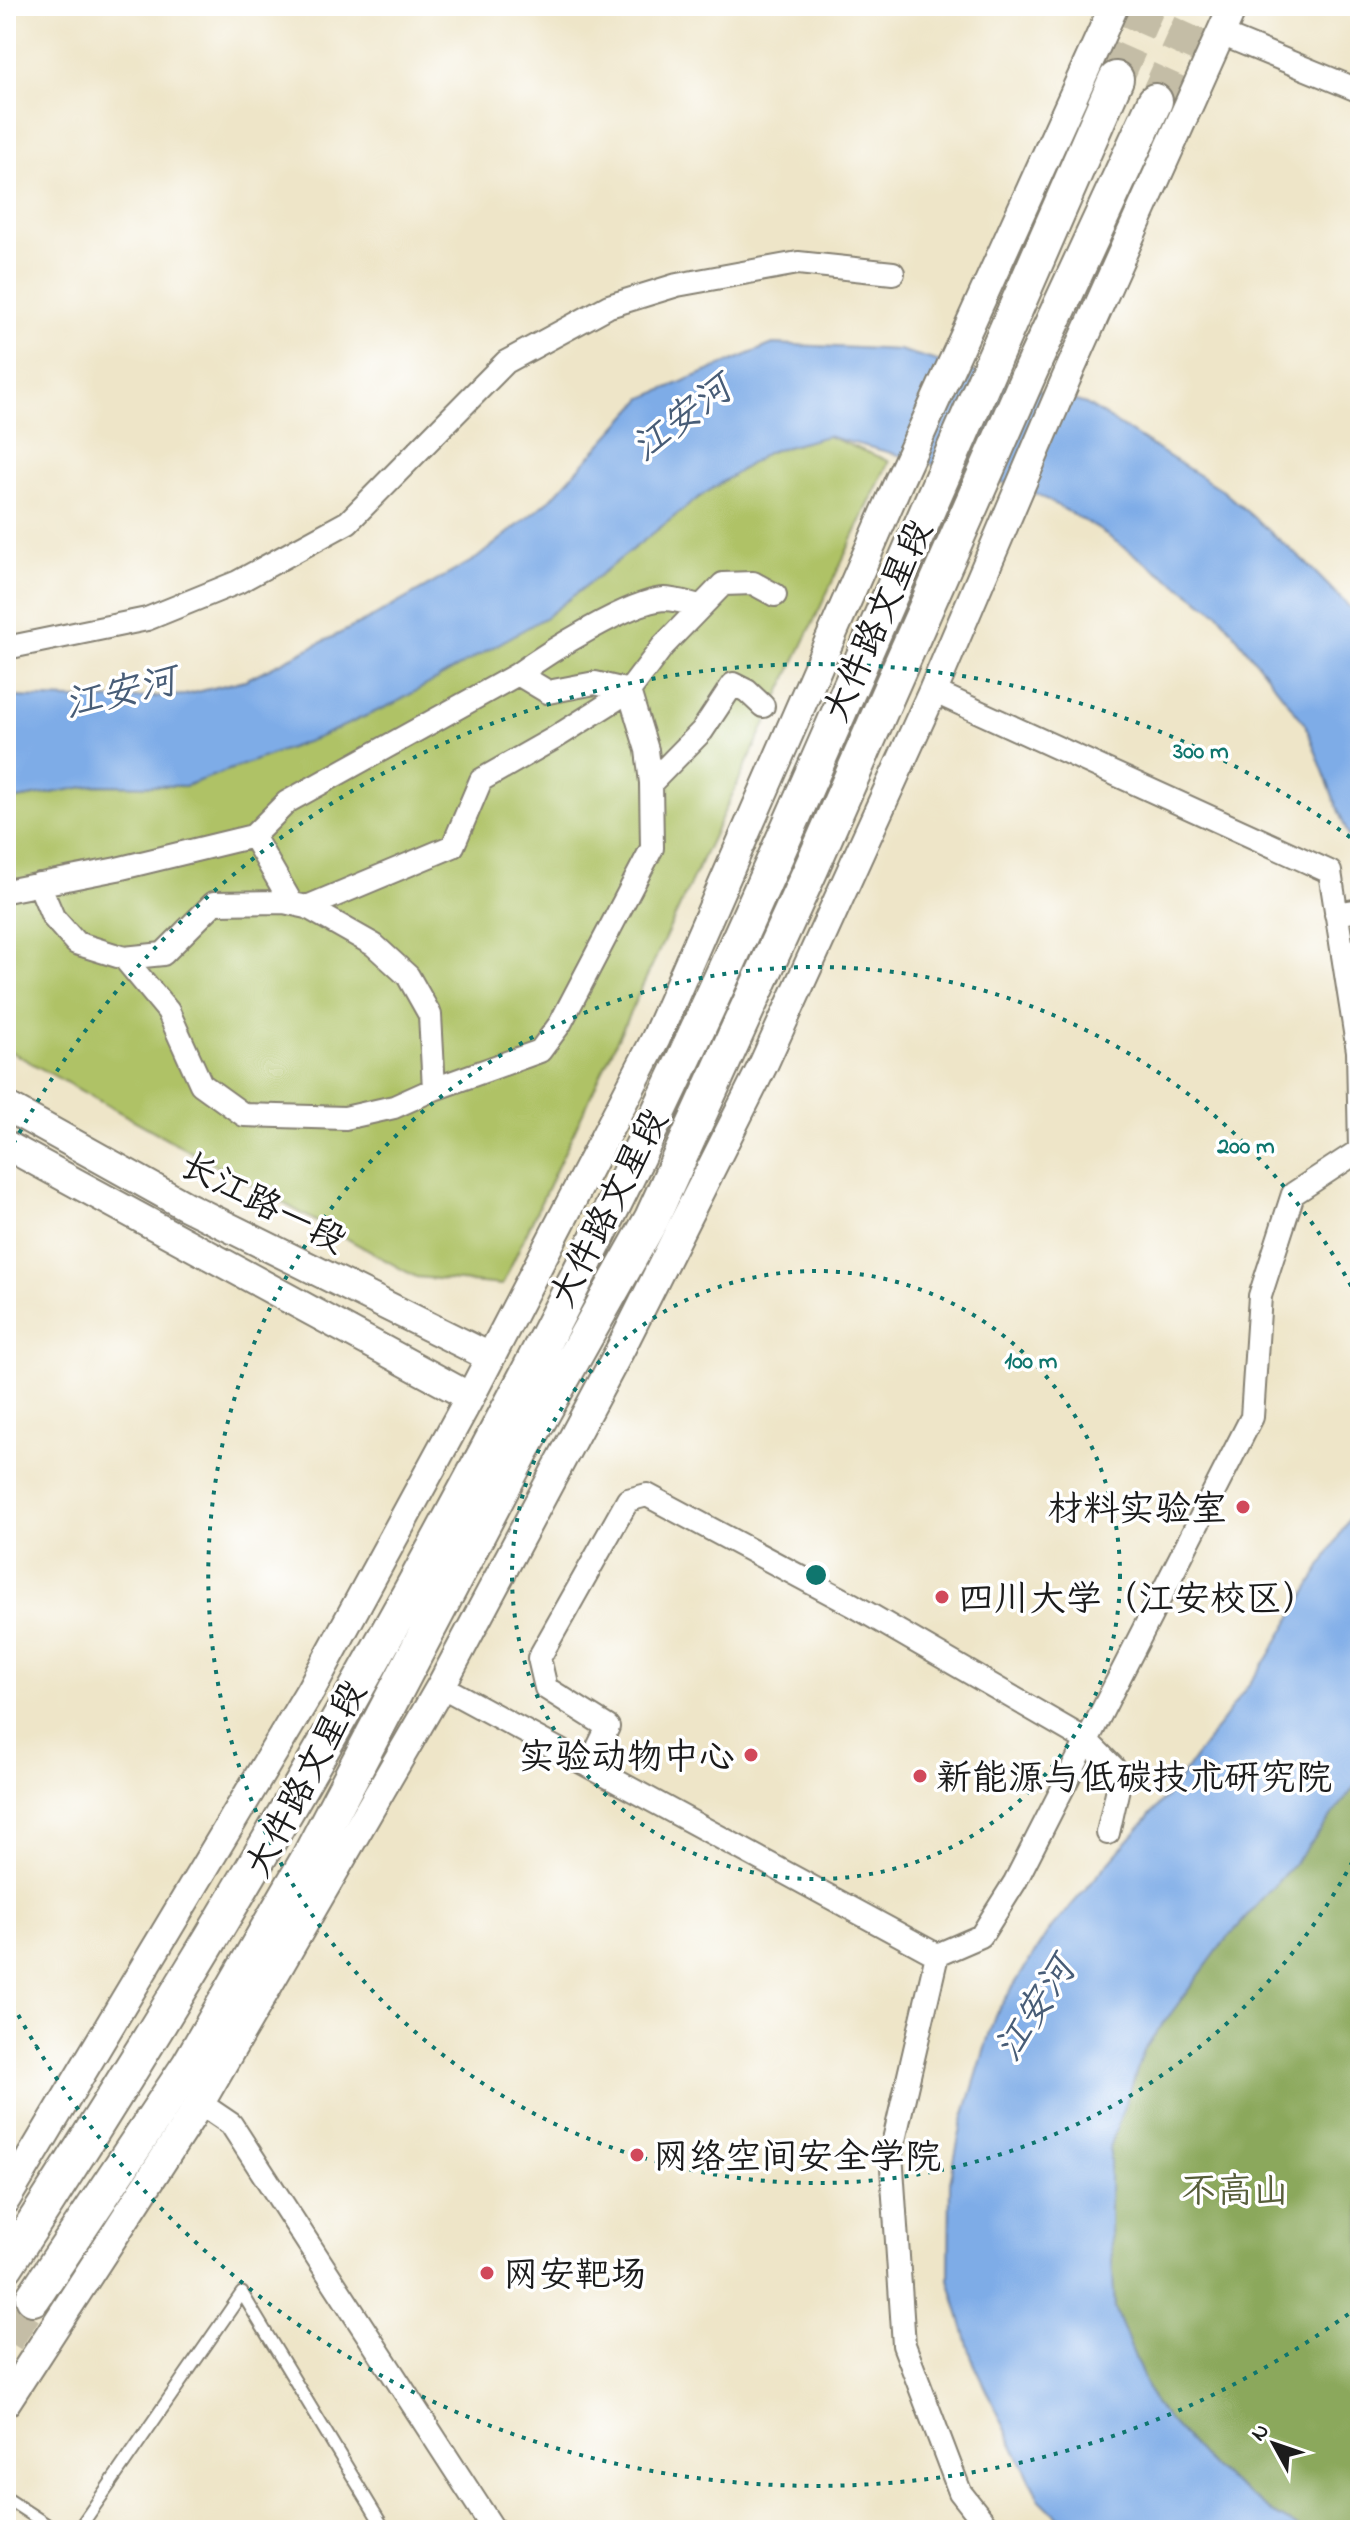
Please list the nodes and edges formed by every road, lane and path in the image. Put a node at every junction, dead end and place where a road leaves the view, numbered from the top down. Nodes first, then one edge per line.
1 (1114, 6) edge
2 (1233, 6) edge
3 (1221, 34) junction
4 (1116, 79) tunnel mouth
5 (1360, 91) edge
6 (1155, 101) tunnel mouth
7 (893, 273) dead end
8 (775, 595) dead end
9 (701, 606) junction
10 (6, 648) edge
11 (518, 674) junction
12 (629, 691) junction
13 (933, 691) junction
14 (763, 706) dead end
15 (651, 783) junction
16 (253, 836) junction
17 (39, 884) junction
18 (6, 891) edge
19 (300, 906) junction
20 (1360, 910) edge
21 (1336, 914) junction
22 (124, 958) junction
23 (434, 1089) junction
24 (6, 1106) edge
25 (6, 1145) edge
26 (490, 1357) junction
27 (470, 1397) junction
28 (441, 1686) junction
29 (1086, 1740) junction
30 (589, 1766) junction
31 (1108, 1833) dead end
32 (937, 1955) junction
33 (200, 2103) junction
34 (6, 2199) edge
35 (6, 2266) edge
36 (33, 2298) tunnel mouth
37 (6, 2402) edge
38 (6, 2498) edge
39 (55, 2530) edge
40 (78, 2530) edge
41 (385, 2530) edge
42 (494, 2530) edge
43 (990, 2530) edge

1 - 26 street
2 - 3 street
3 - 5 street
3 - 13 street
4 - 35 main road, 大件路文星段
6 - 36 main road, 大件路文星段
7 - 10 street
8 - 9 street
9 - 11 street
9 - 12 street
11 - 12 street
11 - 16 street
12 - 15 street
12 - 19 street
13 - 21 street
13 - 28 street
14 - 15 street
15 - 23 street
16 - 17 street
16 - 19 street
17 - 18 street
17 - 22 street
19 - 22 street
19 - 23 street
20 - 21 street
21 - 29 street
22 - 23 street
24 - 26 street, 长江路一段
25 - 27 street, 长江路一段
26 - 27 street
27 - 34 street
28 - 30 street
28 - 33 street
29 - 30 street
29 - 31 street
29 - 32 street
30 - 32 street
32 - 43 street
33 - 37 street
33 - 42 street
38 - 39 lane
40 - 41 lane

